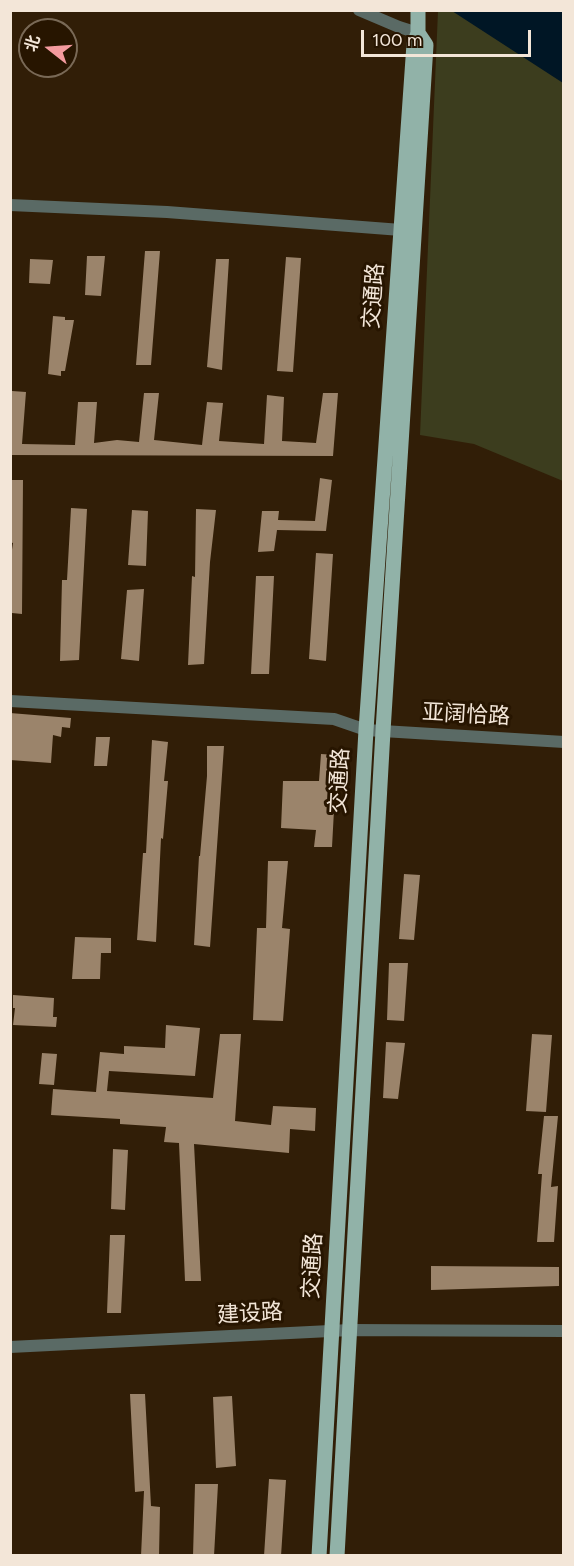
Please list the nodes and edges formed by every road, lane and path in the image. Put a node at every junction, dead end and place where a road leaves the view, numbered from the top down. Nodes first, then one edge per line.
1 (359, 10) edge
2 (418, 21) edge
3 (10, 205) edge
4 (401, 230) junction
5 (10, 701) edge
6 (366, 730) junction
7 (383, 731) junction
8 (564, 742) edge
9 (350, 1330) junction
10 (332, 1331) junction
11 (564, 1331) edge
12 (10, 1347) edge
13 (319, 1556) edge
14 (337, 1556) edge

1 - 2 street
2 - 4 main road, 交通路
2 - 7 main road
3 - 4 street
4 - 6 main road, 交通路
5 - 6 street, 亚阔恰路
6 - 7 street, 亚阔恰路
6 - 10 main road, 交通路
7 - 8 street, 亚阔恰路
7 - 9 main road
9 - 10 street, 建设路
9 - 11 street, 建设路
9 - 14 main road
10 - 12 street, 建设路
10 - 13 main road, 交通路

